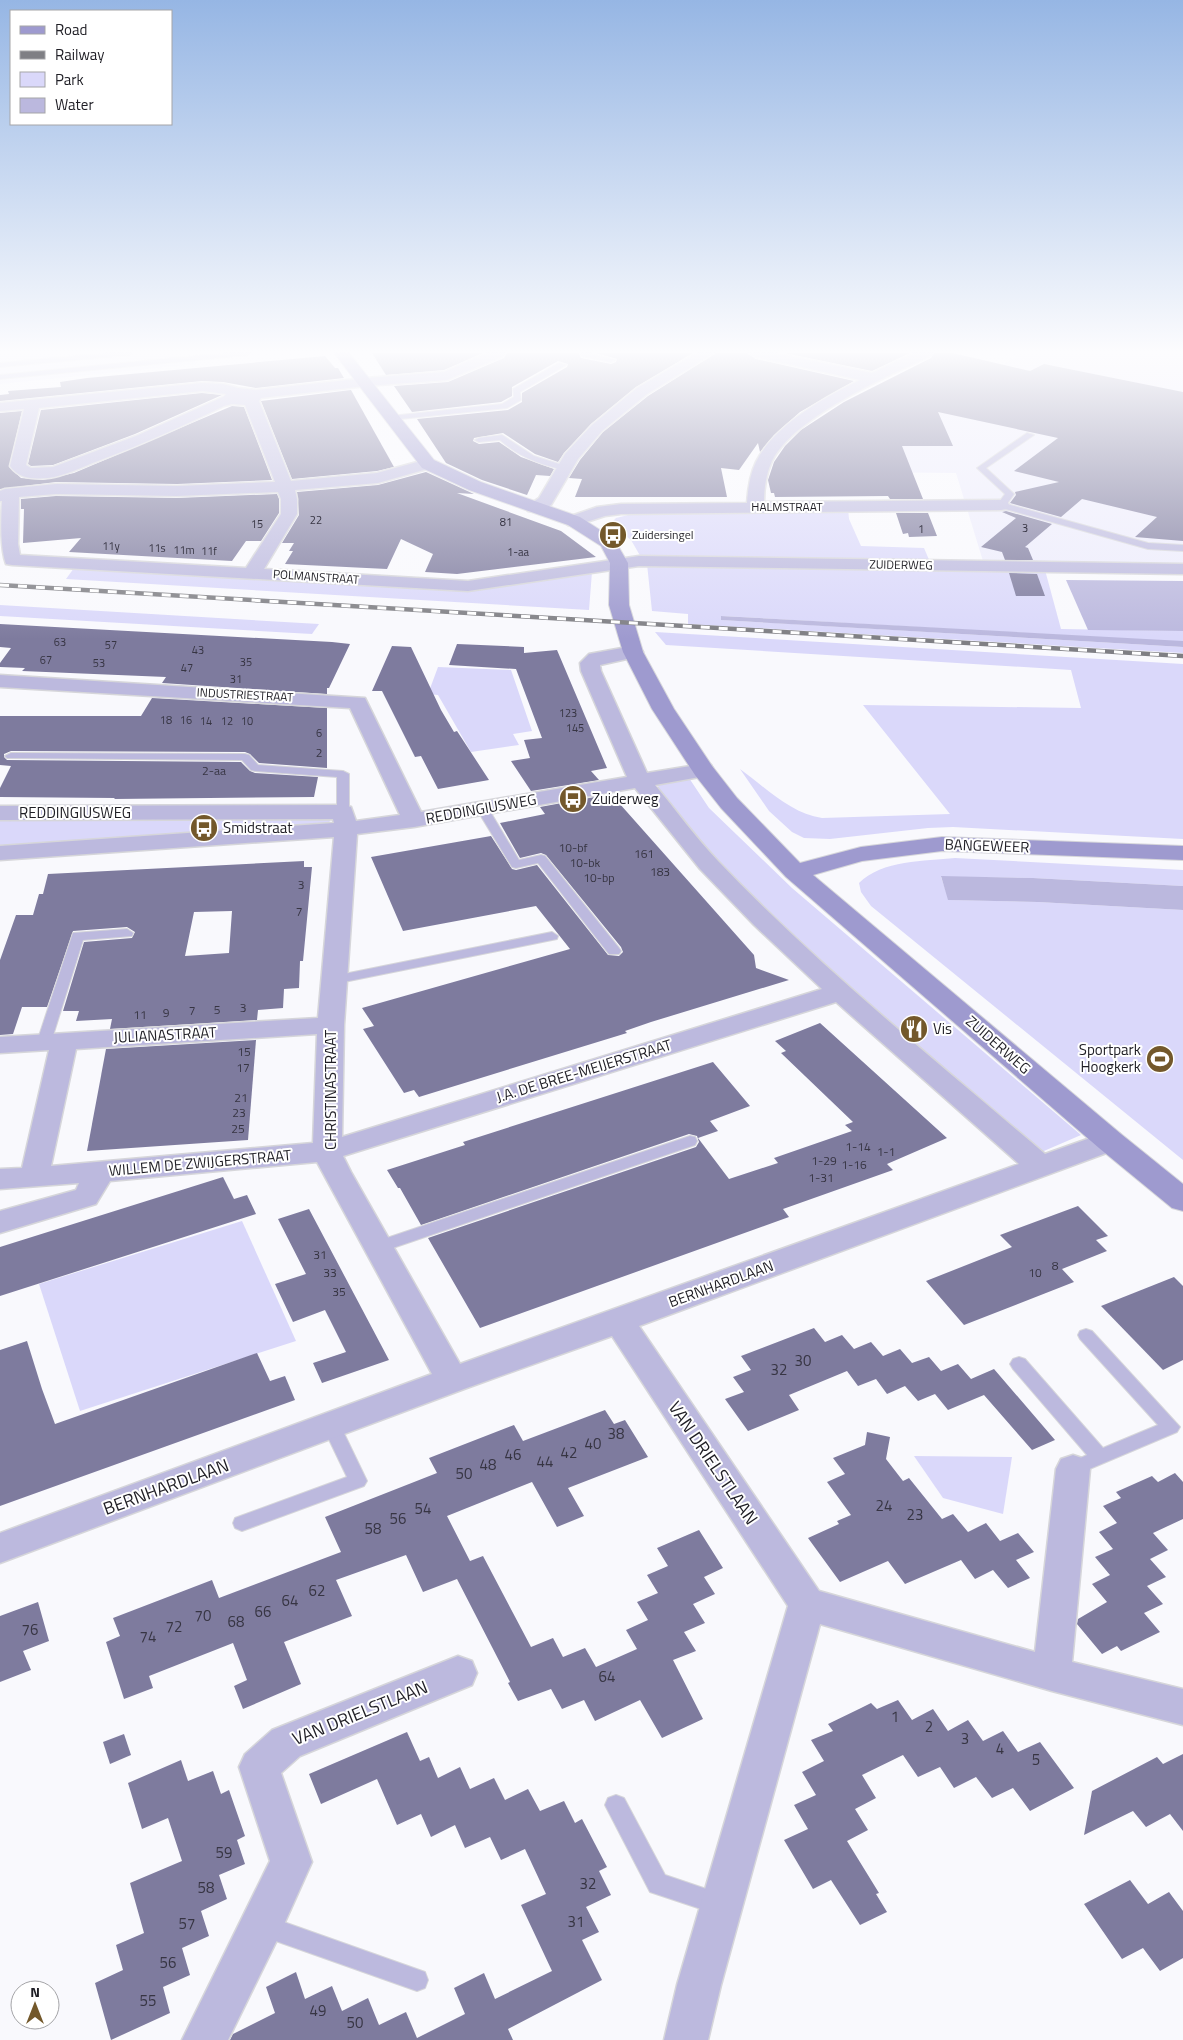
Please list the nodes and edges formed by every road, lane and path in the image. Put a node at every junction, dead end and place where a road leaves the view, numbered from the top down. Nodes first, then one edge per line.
1 (22, 448) edge
2 (121, 448) edge
3 (268, 448) edge
4 (415, 448) edge
5 (515, 448) edge
6 (579, 448) edge
7 (774, 448) edge
8 (1010, 448) edge
9 (428, 464) junction
10 (565, 467) junction
11 (45, 481) junction
12 (286, 486) junction
13 (6, 495) edge
14 (1001, 505) junction
15 (534, 507) junction
16 (755, 508) junction
17 (574, 521) junction
18 (1183, 548) edge
19 (619, 563) junction
20 (1183, 569) edge
21 (252, 573) junction
22 (633, 652) junction
23 (0, 681) edge
24 (11, 756) dead end
25 (703, 770) junction
26 (640, 781) junction
27 (482, 808) junction
28 (0, 813) edge
29 (414, 820) junction
30 (344, 821) junction
31 (1183, 853) edge
32 (2, 859) edge
33 (795, 872) junction
34 (127, 932) dead end
35 (552, 936) dead end
36 (614, 951) dead end
37 (334, 980) junction
38 (840, 992) junction
39 (331, 1025) junction
40 (54, 1042) junction
41 (0, 1045) edge
42 (690, 1141) dead end
43 (1110, 1141) junction
44 (327, 1151) junction
45 (1041, 1167) junction
46 (101, 1172) junction
47 (34, 1177) junction
48 (0, 1179) edge
49 (1183, 1200) edge
50 (0, 1222) edge
51 (378, 1247) junction
52 (619, 1321) junction
53 (1086, 1335) dead end
54 (1018, 1364) dead end
55 (452, 1380) junction
56 (331, 1425) junction
57 (1086, 1463) junction
58 (242, 1523) dead end
59 (0, 1548) edge
60 (807, 1604) junction
61 (458, 1673) dead end
62 (1052, 1674) junction
63 (1183, 1708) edge
64 (616, 1805) dead end
65 (722, 1905) junction
66 (262, 1925) junction
67 (417, 1980) dead end
68 (204, 2040) edge
69 (686, 2040) edge

1 - 11 street
2 - 11 street
3 - 12 street
4 - 9 street
5 - 10 lane
6 - 10 street
7 - 16 street
8 - 14 lane
9 - 12 street
9 - 15 street
10 - 15 street
11 - 12 street
11 - 13 street
12 - 21 street
13 - 21 street, POLMANSTRAAT
14 - 16 street, HALMSTRAAT
14 - 18 lane
15 - 17 street
16 - 17 street, HALMSTRAAT
17 - 19 street
19 - 20 street, ZUIDERWEG
19 - 21 street, POLMANSTRAAT
19 - 22 street, ZUIDERWEG
22 - 25 street, ZUIDERWEG
22 - 26 street
23 - 29 street, INDUSTRIESTRAAT
24 - 30 lane
25 - 26 street, REDDINGIUSWEG
25 - 33 street, ZUIDERWEG
26 - 27 street, REDDINGIUSWEG
26 - 38 street
27 - 29 street, REDDINGIUSWEG
27 - 36 lane
28 - 30 street, REDDINGIUSWEG
29 - 30 street, REDDINGIUSWEG
30 - 32 street, REDDINGIUSWEG
30 - 37 street, CHRISTINASTRAAT
31 - 33 street, BANGEWEER
33 - 43 street, ZUIDERWEG
34 - 40 lane
35 - 37 lane
37 - 39 street, CHRISTINASTRAAT
38 - 44 street, J.A. DE BREE-MEIJERSTRAAT
38 - 45 street
39 - 40 street, JULIANASTRAAT
39 - 44 street, CHRISTINASTRAAT
40 - 41 street, JULIANASTRAAT
40 - 47 street
42 - 51 lane
43 - 45 street, BERNHARDLAAN
43 - 49 street, ZUIDERWEG
44 - 46 street, WILLEM DE ZWIJGERSTRAAT
44 - 51 street, CHRISTINASTRAAT
45 - 52 street, BERNHARDLAAN
46 - 47 street
46 - 50 street, WILLEM DE ZWIJGERSTRAAT
47 - 48 street
51 - 55 street, CHRISTINASTRAAT
52 - 55 street, BERNHARDLAAN
52 - 60 street, VAN DRIELSTLAAN
53 - 57 lane
54 - 57 lane
55 - 56 street, BERNHARDLAAN
56 - 58 lane
56 - 59 street, BERNHARDLAAN
57 - 62 street
60 - 62 street
60 - 65 street
61 - 66 street, VAN DRIELSTLAAN
62 - 63 street
64 - 65 lane
65 - 69 street
66 - 67 lane
66 - 68 street, VAN DRIELSTLAAN

